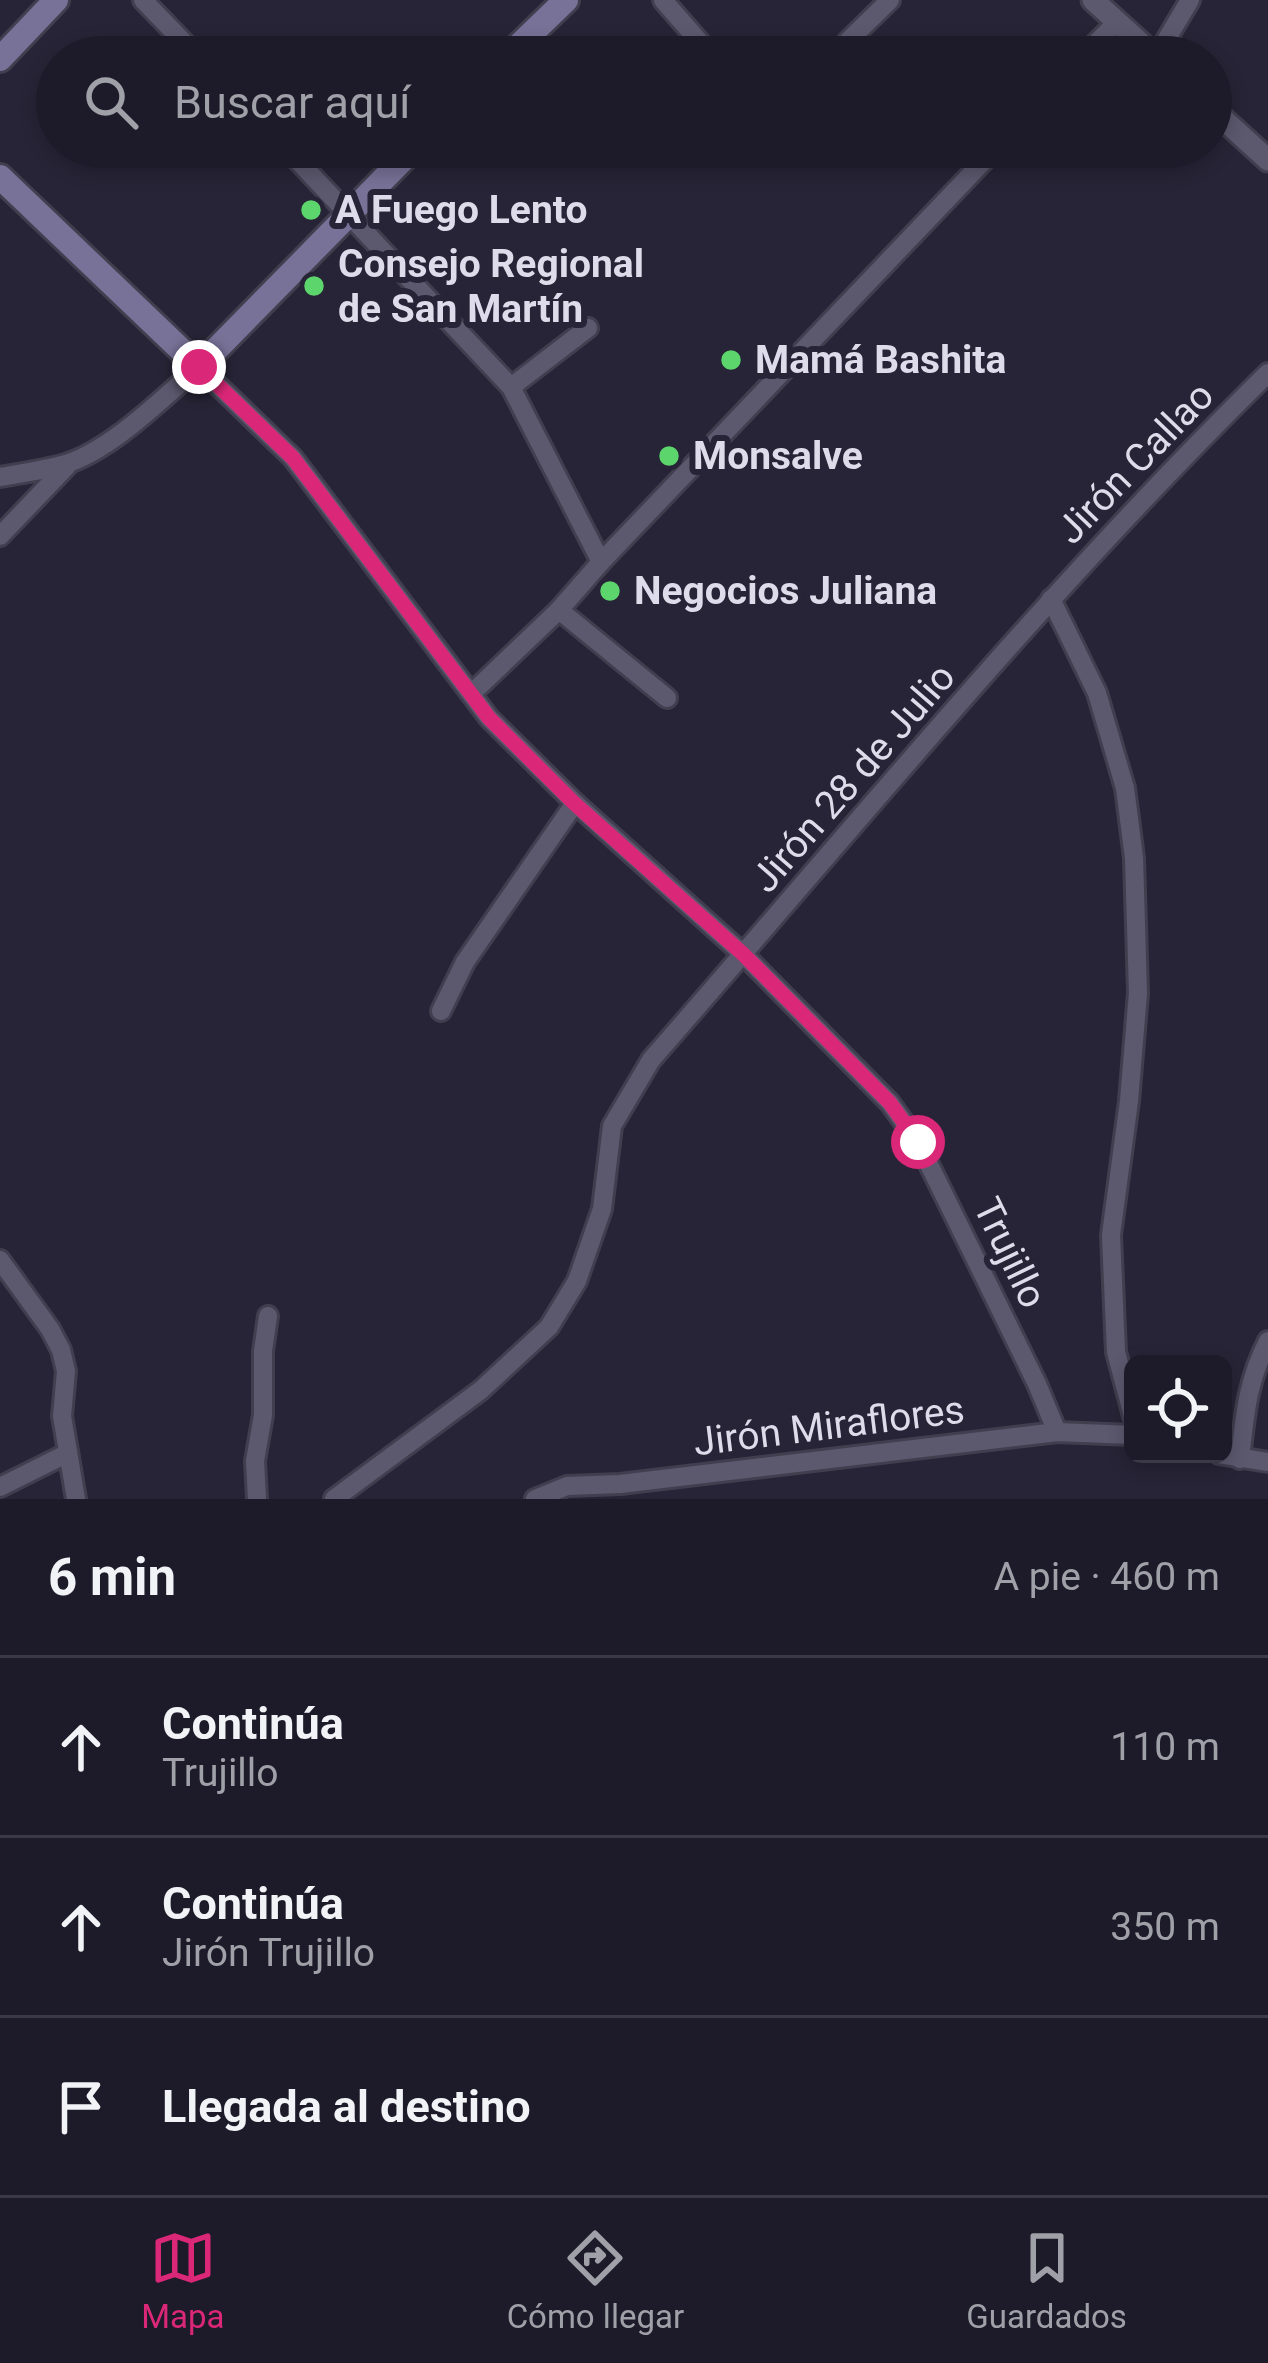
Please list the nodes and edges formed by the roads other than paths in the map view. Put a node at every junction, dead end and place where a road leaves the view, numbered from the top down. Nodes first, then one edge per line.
1 (56, 0) edge
2 (143, 0) edge
3 (566, 0) edge
4 (663, 0) edge
5 (890, 0) edge
6 (1093, 0) edge
7 (1190, 0) edge
8 (1117, 22) junction
9 (178, 36) edge
10 (529, 36) edge
11 (694, 36) edge
12 (853, 36) edge
13 (1103, 36) edge
14 (1133, 36) edge
15 (1169, 36) edge
16 (0, 59) edge
17 (1232, 127) edge
18 (1268, 160) edge
19 (305, 168) edge
20 (394, 168) edge
21 (977, 168) edge
22 (0, 177) edge
23 (349, 213) junction
24 (588, 328) dead end
25 (199, 367) junction
26 (1268, 373) edge
27 (511, 387) junction
28 (70, 463) junction
29 (0, 477) edge
30 (4, 522) edge
31 (601, 562) junction
32 (1051, 599) junction
33 (559, 610) junction
34 (472, 694) junction
35 (667, 698) dead end
36 (574, 803) junction
37 (743, 954) junction
38 (441, 1011) dead end
39 (0, 1260) edge
40 (268, 1316) dead end
41 (1268, 1341) edge
42 (1124, 1382) edge
43 (1057, 1432) junction
44 (1124, 1435) edge
45 (68, 1453) junction
46 (1232, 1457) edge
47 (1240, 1459) junction
48 (1268, 1462) edge
49 (0, 1487) edge
50 (621, 1491) edge
51 (76, 1499) edge
52 (257, 1499) edge
53 (334, 1499) edge
54 (535, 1499) edge

1 - 16 main road
2 - 9 street
3 - 10 main road
4 - 11 street
5 - 12 street
6 - 8 street
7 - 15 street
8 - 13 street
8 - 14 street
17 - 18 street
19 - 23 street
20 - 23 main road
21 - 31 street
22 - 25 main road
23 - 25 main road
23 - 27 street
24 - 27 street
25 - 28 street
25 - 34 street, Trujillo
26 - 32 street, Jirón Callao
27 - 31 street
28 - 29 street
28 - 30 street
31 - 33 street
32 - 37 street, Jirón 28 de Julio
32 - 42 street
33 - 34 street
33 - 35 street
34 - 36 street, Trujillo
36 - 37 street, Trujillo
36 - 38 street
37 - 43 street, Trujillo
37 - 53 street, Jirón 28 de Julio
39 - 45 street
40 - 52 street
41 - 47 street
43 - 44 street, Jirón Miraflores
43 - 50 street, Jirón Miraflores
45 - 49 street
45 - 51 street
46 - 47 street
47 - 48 street
50 - 54 street, Jirón Miraflores

